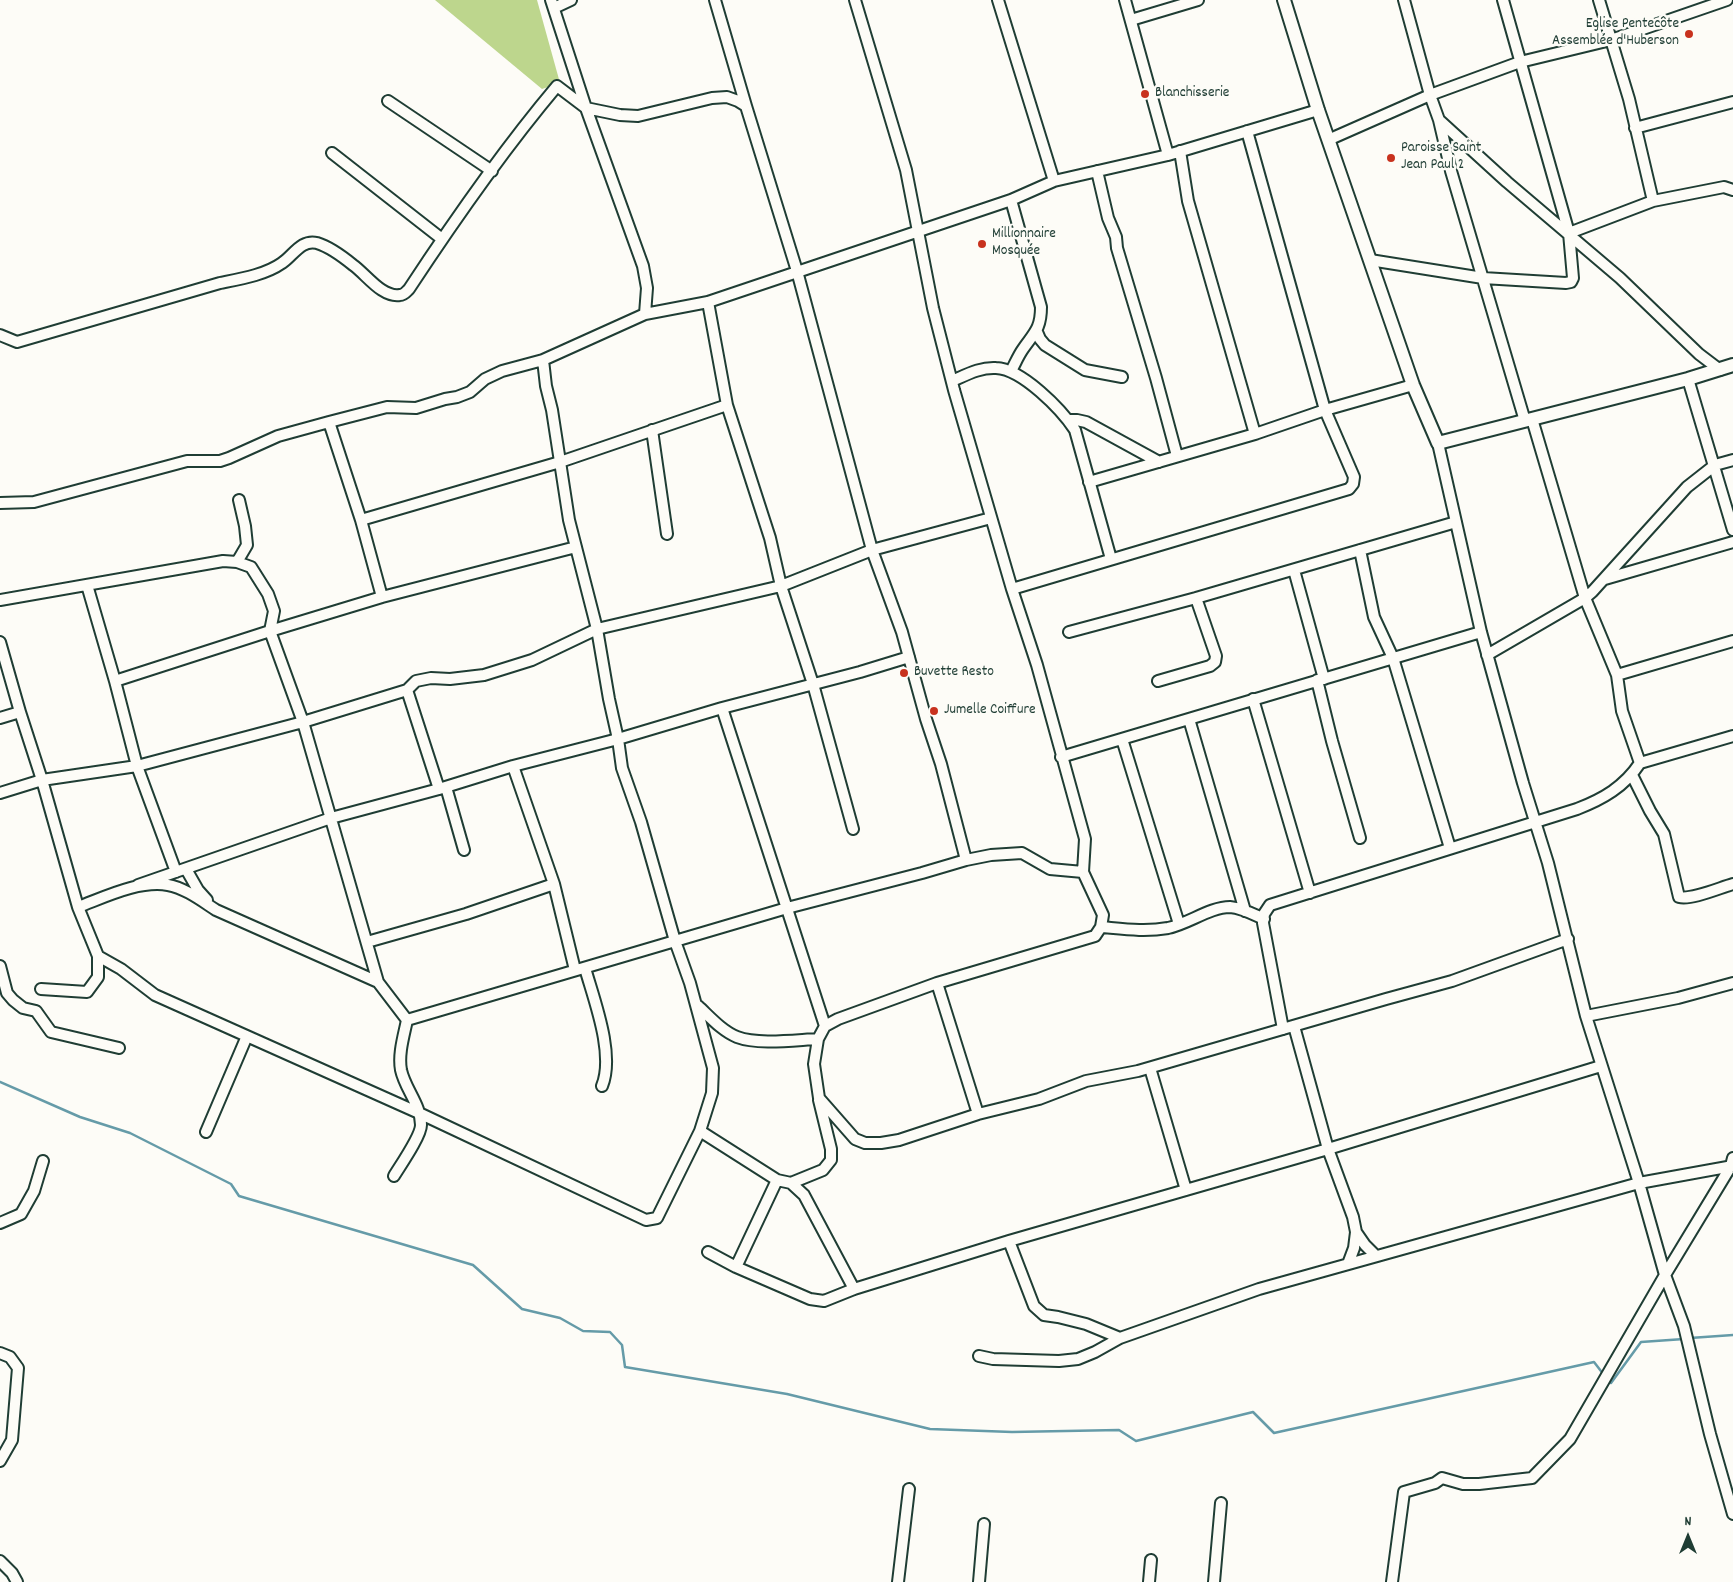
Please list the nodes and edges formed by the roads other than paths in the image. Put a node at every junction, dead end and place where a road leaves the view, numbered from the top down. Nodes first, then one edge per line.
1 (571, 0) edge
2 (716, 0) edge
3 (855, 0) edge
4 (998, 0) edge
5 (1125, 0) edge
6 (1198, 0) edge
7 (1284, 0) edge
8 (1404, 0) edge
9 (1503, 0) edge
10 (1599, 0) edge
11 (1727, 0) edge
12 (553, 4) edge
13 (1131, 20) junction
14 (1611, 40) junction
15 (1520, 62) junction
16 (1430, 95) junction
17 (388, 101) dead end
18 (1733, 102) edge
19 (746, 106) junction
20 (586, 108) junction
21 (1318, 110) junction
22 (1439, 120) junction
23 (1635, 128) junction
24 (1247, 131) junction
25 (1328, 140) junction
26 (1180, 151) junction
27 (332, 153) dead end
28 (1168, 155) junction
29 (492, 171) junction
30 (1097, 171) junction
31 (1054, 181) junction
32 (1733, 190) edge
33 (1011, 200) junction
34 (1653, 201) junction
35 (918, 230) junction
36 (1568, 233) junction
37 (442, 239) junction
38 (1370, 260) junction
39 (797, 271) junction
40 (1483, 278) junction
41 (708, 302) junction
42 (645, 314) junction
43 (1037, 332) junction
44 (0, 335) edge
45 (543, 360) junction
46 (1733, 365) edge
47 (1720, 370) junction
48 (1011, 371) junction
49 (1122, 377) dead end
50 (1688, 379) junction
51 (952, 381) junction
52 (1413, 385) junction
53 (728, 405) junction
54 (1325, 410) junction
55 (1068, 420) junction
56 (1529, 420) junction
57 (329, 422) junction
58 (652, 430) junction
59 (1255, 434) junction
60 (1438, 443) junction
61 (1177, 456) junction
62 (1733, 460) edge
63 (560, 462) junction
64 (1159, 462) junction
65 (1714, 465) junction
66 (1089, 482) junction
67 (239, 500) dead end
68 (0, 503) edge
69 (991, 518) junction
70 (361, 520) junction
71 (1456, 522) junction
72 (1733, 530) edge
73 (667, 534) dead end
74 (1733, 542) edge
75 (576, 547) junction
76 (872, 550) junction
77 (1360, 550) junction
78 (1111, 560) junction
79 (237, 562) junction
80 (1294, 570) junction
81 (1604, 579) junction
82 (87, 585) junction
83 (781, 586) junction
84 (1012, 589) junction
85 (382, 597) junction
86 (1196, 598) junction
87 (1585, 598) junction
88 (0, 600) edge
89 (597, 629) junction
90 (270, 631) junction
91 (1069, 632) dead end
92 (1481, 632) junction
93 (1733, 641) edge
94 (0, 642) edge
95 (1487, 655) junction
96 (909, 657) junction
97 (1393, 658) junction
98 (1617, 675) junction
99 (1321, 680) junction
100 (115, 681) junction
101 (1158, 681) dead end
102 (813, 684) junction
103 (407, 690) junction
104 (1254, 700) junction
105 (722, 708) junction
106 (20, 712) junction
107 (0, 718) edge
108 (1189, 719) junction
109 (303, 722) junction
110 (1733, 736) edge
111 (618, 739) junction
112 (1122, 739) junction
113 (1062, 756) junction
114 (1640, 763) junction
115 (137, 766) junction
116 (513, 766) junction
117 (1632, 775) junction
118 (42, 780) junction
119 (442, 788) junction
120 (0, 792) edge
121 (331, 818) junction
122 (1534, 821) junction
123 (853, 829) dead end
124 (1360, 838) dead end
125 (1450, 848) junction
126 (464, 850) dead end
127 (966, 860) junction
128 (181, 870) junction
129 (1084, 872) junction
130 (554, 884) junction
131 (1733, 884) edge
132 (138, 885) junction
133 (1310, 892) junction
134 (78, 906) junction
135 (787, 908) junction
136 (216, 910) junction
137 (1246, 910) junction
138 (1264, 919) junction
139 (1179, 924) junction
140 (1101, 927) junction
141 (1568, 939) junction
142 (675, 941) junction
143 (367, 942) junction
144 (98, 956) junction
145 (0, 966) edge
146 (580, 969) junction
147 (378, 982) junction
148 (937, 983) junction
149 (1733, 983) edge
150 (41, 989) dead end
151 (696, 1004) junction
152 (1586, 1016) junction
153 (407, 1020) junction
154 (826, 1026) junction
155 (1294, 1026) junction
156 (1283, 1029) junction
157 (247, 1036) junction
158 (818, 1039) junction
159 (119, 1048) dead end
160 (1601, 1066) junction
161 (1150, 1068) junction
162 (602, 1086) dead end
163 (819, 1098) junction
164 (419, 1113) junction
165 (978, 1114) junction
166 (700, 1131) junction
167 (206, 1132) dead end
168 (1328, 1149) junction
169 (43, 1161) dead end
170 (1732, 1164) edge
171 (394, 1176) dead end
172 (777, 1180) junction
173 (791, 1183) junction
174 (1639, 1183) junction
175 (1186, 1190) junction
176 (0, 1223) edge
177 (1356, 1232) junction
178 (1009, 1242) junction
179 (708, 1252) dead end
180 (1376, 1256) junction
181 (1348, 1264) junction
182 (736, 1267) junction
183 (1665, 1275) junction
184 (854, 1289) junction
185 (1120, 1338) junction
186 (0, 1353) edge
187 (979, 1356) dead end
188 (0, 1462) edge
189 (909, 1489) dead end
190 (1221, 1503) dead end
191 (1733, 1514) edge
192 (984, 1524) dead end
193 (1151, 1560) dead end
194 (0, 1561) edge
195 (17, 1582) edge
196 (898, 1582) edge
197 (979, 1582) edge
198 (1148, 1582) edge
199 (1214, 1582) edge
200 (1392, 1582) edge

1 - 12 street
2 - 19 street
3 - 35 street
4 - 31 street
5 - 13 street
6 - 13 street
7 - 21 street
8 - 16 street
9 - 15 street
10 - 14 street
11 - 14 street
12 - 20 street
13 - 28 street
14 - 15 street
14 - 23 street
15 - 16 street
15 - 36 street
16 - 22 street
16 - 25 street
17 - 29 street
18 - 23 street
19 - 20 street
19 - 39 street
20 - 29 street
20 - 42 street
21 - 24 street
21 - 25 street
22 - 36 street
22 - 40 street
23 - 34 street
24 - 26 street
24 - 54 street
25 - 38 street
26 - 28 street
26 - 59 street
27 - 37 street
28 - 30 street
29 - 37 street
30 - 31 street
30 - 61 street
31 - 33 street
32 - 34 street
33 - 35 street
33 - 43 street
34 - 36 street
35 - 39 street
35 - 51 street
36 - 40 street
36 - 47 street
37 - 44 street
38 - 40 street
38 - 52 street
39 - 41 street
39 - 76 street
40 - 56 street
41 - 42 street
41 - 53 street
42 - 45 street
43 - 48 street
43 - 49 street
45 - 57 street
45 - 63 street
46 - 47 street
47 - 50 street
48 - 51 street
48 - 55 street
50 - 56 street
50 - 65 street
51 - 69 street
52 - 54 street
52 - 60 street
53 - 58 street
53 - 83 street
54 - 59 street
54 - 78 street
55 - 64 street
55 - 66 street
56 - 60 street
56 - 87 street
57 - 68 street
57 - 70 street
58 - 63 street
58 - 73 street
59 - 61 street
60 - 71 street
61 - 64 street
62 - 65 street
63 - 70 street
63 - 75 street
64 - 66 street
65 - 72 street
65 - 81 street
66 - 78 street
67 - 79 street
69 - 76 street
69 - 84 street
70 - 85 street
71 - 77 street
71 - 92 street
74 - 81 street
75 - 85 street
75 - 89 street
76 - 83 street
76 - 96 street
77 - 80 street
77 - 97 street
78 - 84 street
79 - 82 street
79 - 90 street
80 - 86 street
80 - 99 street
81 - 87 street
82 - 88 street
82 - 100 street
83 - 89 street
83 - 102 street
84 - 113 street
85 - 90 street
86 - 91 street
86 - 101 street
87 - 95 street
87 - 98 street
89 - 103 street
89 - 111 street
90 - 100 street
90 - 109 street
92 - 95 street
92 - 97 street
93 - 98 street
94 - 106 street
95 - 122 street
96 - 102 street
96 - 127 street
97 - 99 street
97 - 125 street
98 - 114 street
99 - 104 street
99 - 124 street
100 - 115 street
102 - 105 street
102 - 123 street
103 - 109 street
103 - 119 street
104 - 108 street
104 - 133 street
105 - 111 street
105 - 135 street
106 - 107 street
106 - 118 street
108 - 112 street
108 - 137 street
109 - 115 street
109 - 121 street
110 - 114 street
111 - 116 street
111 - 142 street
112 - 113 street
112 - 139 street
113 - 129 street
114 - 117 street
115 - 118 street
115 - 128 street
116 - 119 street
116 - 130 street
117 - 122 street
117 - 131 street
118 - 120 street
118 - 134 street
119 - 121 street
119 - 126 street
121 - 128 street
121 - 143 street
122 - 125 street
122 - 141 street
125 - 133 street
127 - 129 street
127 - 135 street
128 - 132 street
128 - 136 street
129 - 140 street
130 - 143 street
130 - 146 street
132 - 134 street
132 - 136 street
133 - 138 street
134 - 144 street
135 - 142 street
135 - 154 street
136 - 147 street
137 - 138 street
137 - 139 street
138 - 156 street
139 - 140 street
140 - 148 street
141 - 152 street
141 - 155 street
142 - 146 street
142 - 151 street
143 - 147 street
144 - 150 street
144 - 157 street
145 - 159 street
146 - 153 street
146 - 162 street
147 - 153 street
148 - 154 street
148 - 165 street
149 - 152 street
151 - 158 street
151 - 166 street
152 - 160 street
153 - 164 street
154 - 158 street
155 - 156 street
155 - 168 street
156 - 161 street
157 - 164 street
157 - 167 street
158 - 163 street
160 - 168 street
160 - 174 street
161 - 165 street
161 - 175 street
163 - 165 street
163 - 173 street
164 - 166 street
164 - 171 street
166 - 172 street
168 - 175 street
168 - 177 street
169 - 176 street
170 - 174 street
170 - 183 street
172 - 173 street
172 - 182 street
173 - 184 street
174 - 180 street
174 - 183 street
175 - 178 street
177 - 180 street
177 - 181 street
178 - 184 street
178 - 185 street
179 - 182 street
180 - 181 street
181 - 185 street
182 - 184 street
183 - 191 street
183 - 200 street
185 - 187 street
186 - 188 street
189 - 196 street
190 - 199 street
192 - 197 street
193 - 198 street
194 - 195 street

